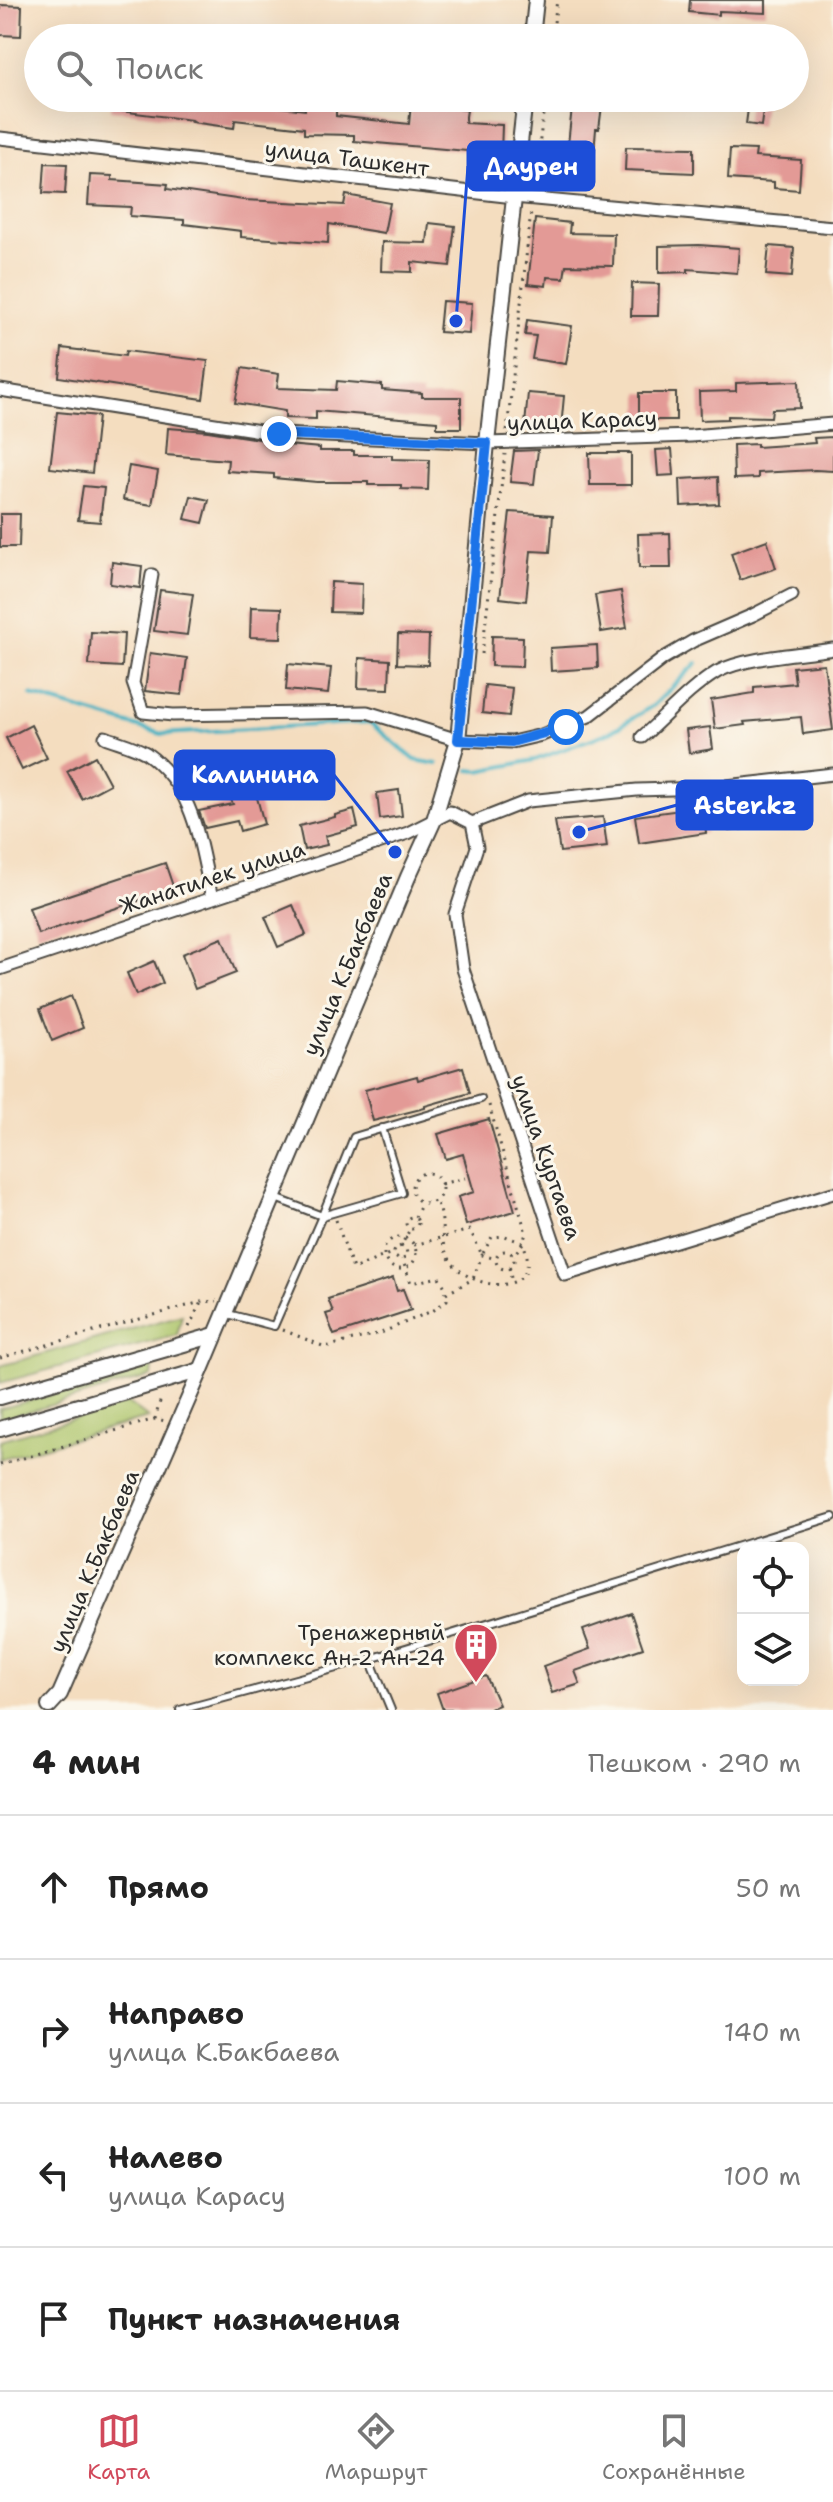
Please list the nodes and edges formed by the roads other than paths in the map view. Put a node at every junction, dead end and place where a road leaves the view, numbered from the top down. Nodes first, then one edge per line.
1 (536, 0) edge
2 (533, 24) edge
3 (523, 112) edge
4 (0, 138) edge
5 (514, 197) junction
6 (833, 227) edge
7 (0, 390) edge
8 (833, 424) edge
9 (487, 443) junction
10 (152, 575) dead end
11 (792, 595) dead end
12 (833, 649) edge
13 (105, 737) dead end
14 (642, 737) dead end
15 (458, 740) junction
16 (833, 774) edge
17 (434, 820) junction
18 (472, 823) junction
19 (212, 898) junction
20 (0, 969) edge
21 (481, 1099) road end
22 (382, 1128) junction
23 (833, 1193) edge
24 (272, 1197) junction
25 (322, 1216) junction
26 (224, 1313) junction
27 (215, 1335) junction
28 (201, 1370) junction
29 (0, 1397) edge
30 (0, 1429) edge
31 (833, 1517) edge
32 (370, 1659) junction
33 (49, 1709) edge
34 (180, 1710) edge
35 (391, 1710) edge

1 - 2 street
3 - 5 street, улица К.Бакбаева
4 - 5 street, улица Ташкент
5 - 6 street, улица Ташкент
5 - 9 street, улица К.Бакбаева
7 - 9 street, улица Карасу
8 - 9 street, улица Карасу
9 - 15 street, улица К.Бакбаева
10 - 15 street
11 - 15 street
12 - 14 street
13 - 19 street
15 - 17 street, улица К.Бакбаева
16 - 18 street
17 - 18 street
17 - 19 street, Жанатилек улица
17 - 24 street, улица К.Бакбаева
18 - 23 street, улица Куртаева
19 - 20 street, Жанатилек улица
21 - 22 lane
22 - 25 lane
22 - 25 lane
24 - 25 lane
24 - 26 street, улица К.Бакбаева
25 - 26 lane
26 - 27 street, улица К.Бакбаева
27 - 28 street, улица К.Бакбаева
27 - 29 street
28 - 30 street
28 - 33 street, улица К.Бакбаева
31 - 32 lane
32 - 34 lane
32 - 35 lane

